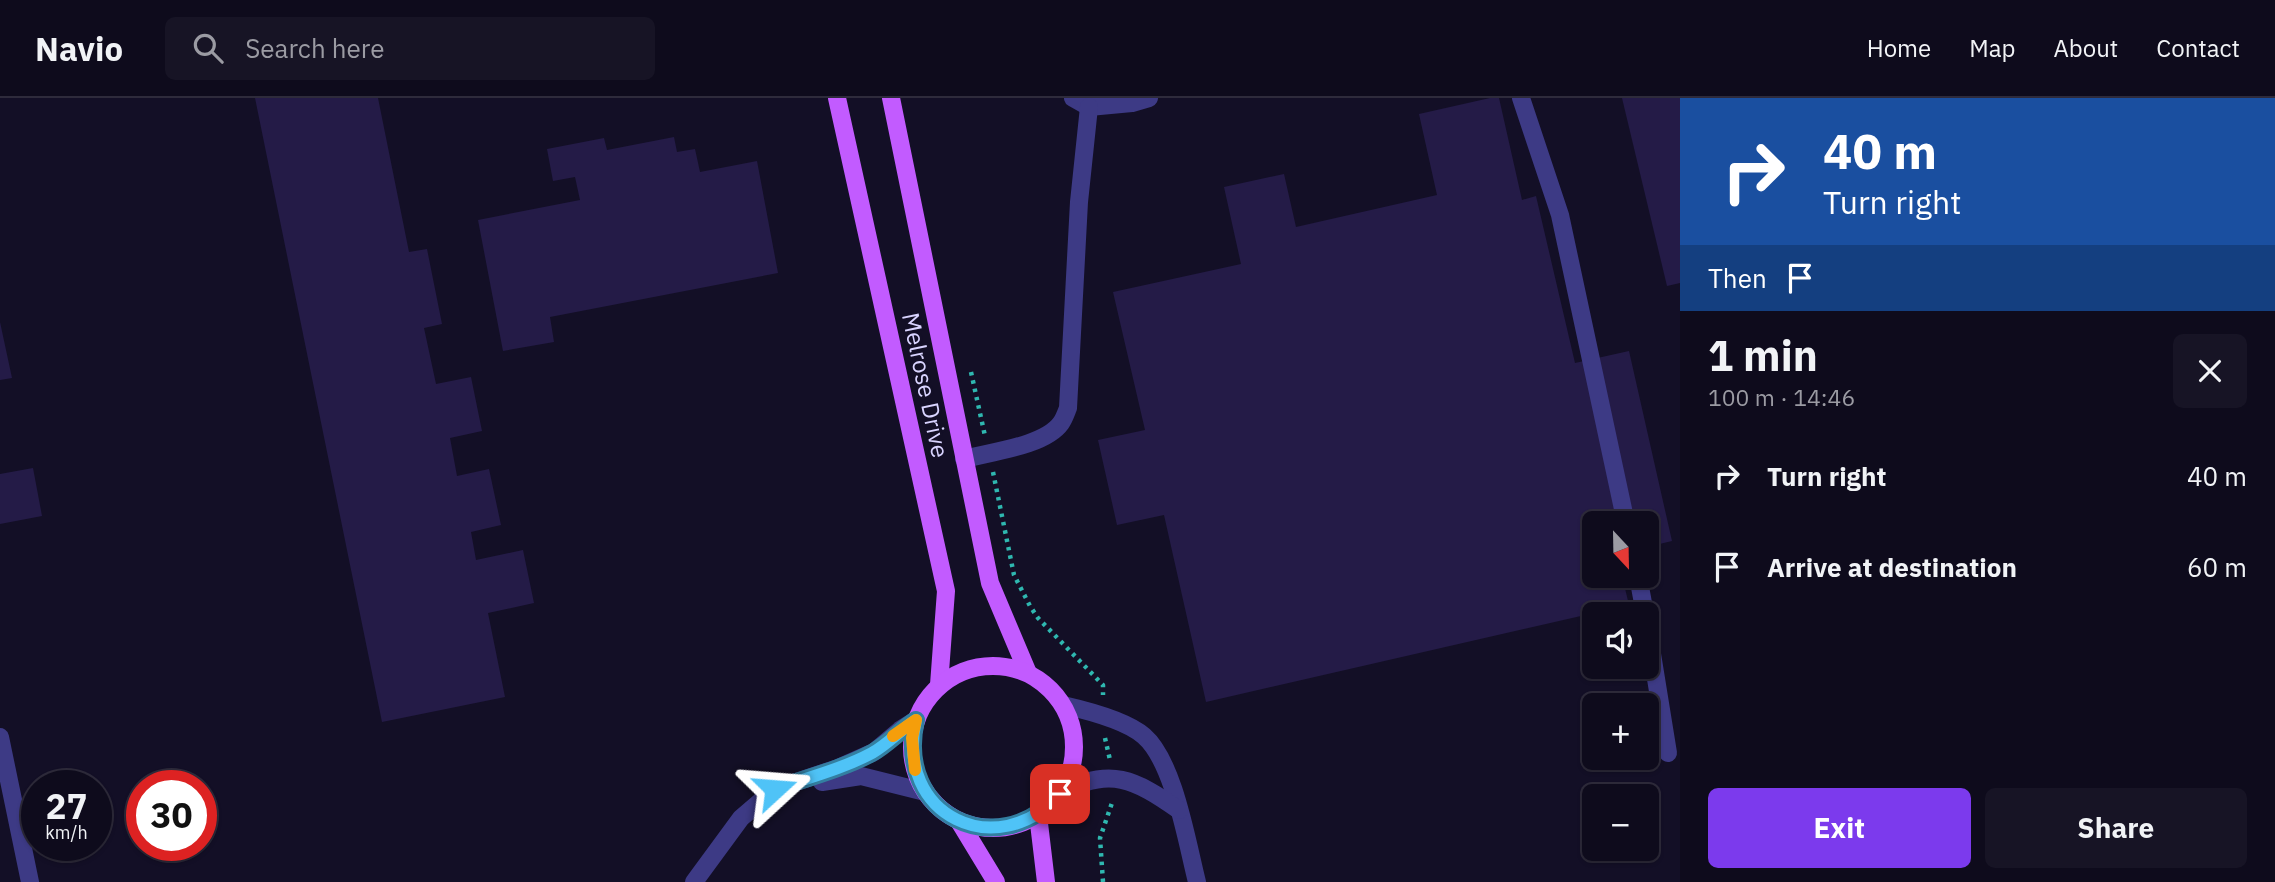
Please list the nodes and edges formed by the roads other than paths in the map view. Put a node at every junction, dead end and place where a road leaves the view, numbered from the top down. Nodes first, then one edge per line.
1 (837, 98) edge
2 (891, 98) edge
3 (1149, 98) edge
4 (1521, 98) edge
5 (1081, 102) edge
6 (964, 459) junction
7 (1623, 511) edge
8 (1028, 673) junction
9 (1656, 679) edge
10 (939, 685) junction
11 (1063, 705) junction
12 (916, 720) junction
13 (0, 737) edge
14 (1668, 753) dead end
15 (775, 789) junction
16 (925, 792) junction
17 (1060, 794) junction
18 (1179, 810) junction
19 (1038, 815) junction
20 (959, 821) junction
21 (30, 882) edge
22 (694, 882) edge
23 (996, 882) edge
24 (1046, 882) edge
25 (1197, 882) edge

1 - 10 main road, Melrose Drive
2 - 6 main road, Melrose Drive
3 - 5 street
4 - 7 street
5 - 6 street
6 - 8 main road, Melrose Drive
8 - 10 main road
8 - 11 main road
9 - 14 street
10 - 12 main road
11 - 17 main road
11 - 18 street
12 - 15 street
12 - 16 main road
13 - 21 street
15 - 16 street
15 - 22 street
16 - 20 main road
17 - 18 street
17 - 19 main road
18 - 25 street
19 - 20 main road
19 - 24 main road
20 - 23 main road

